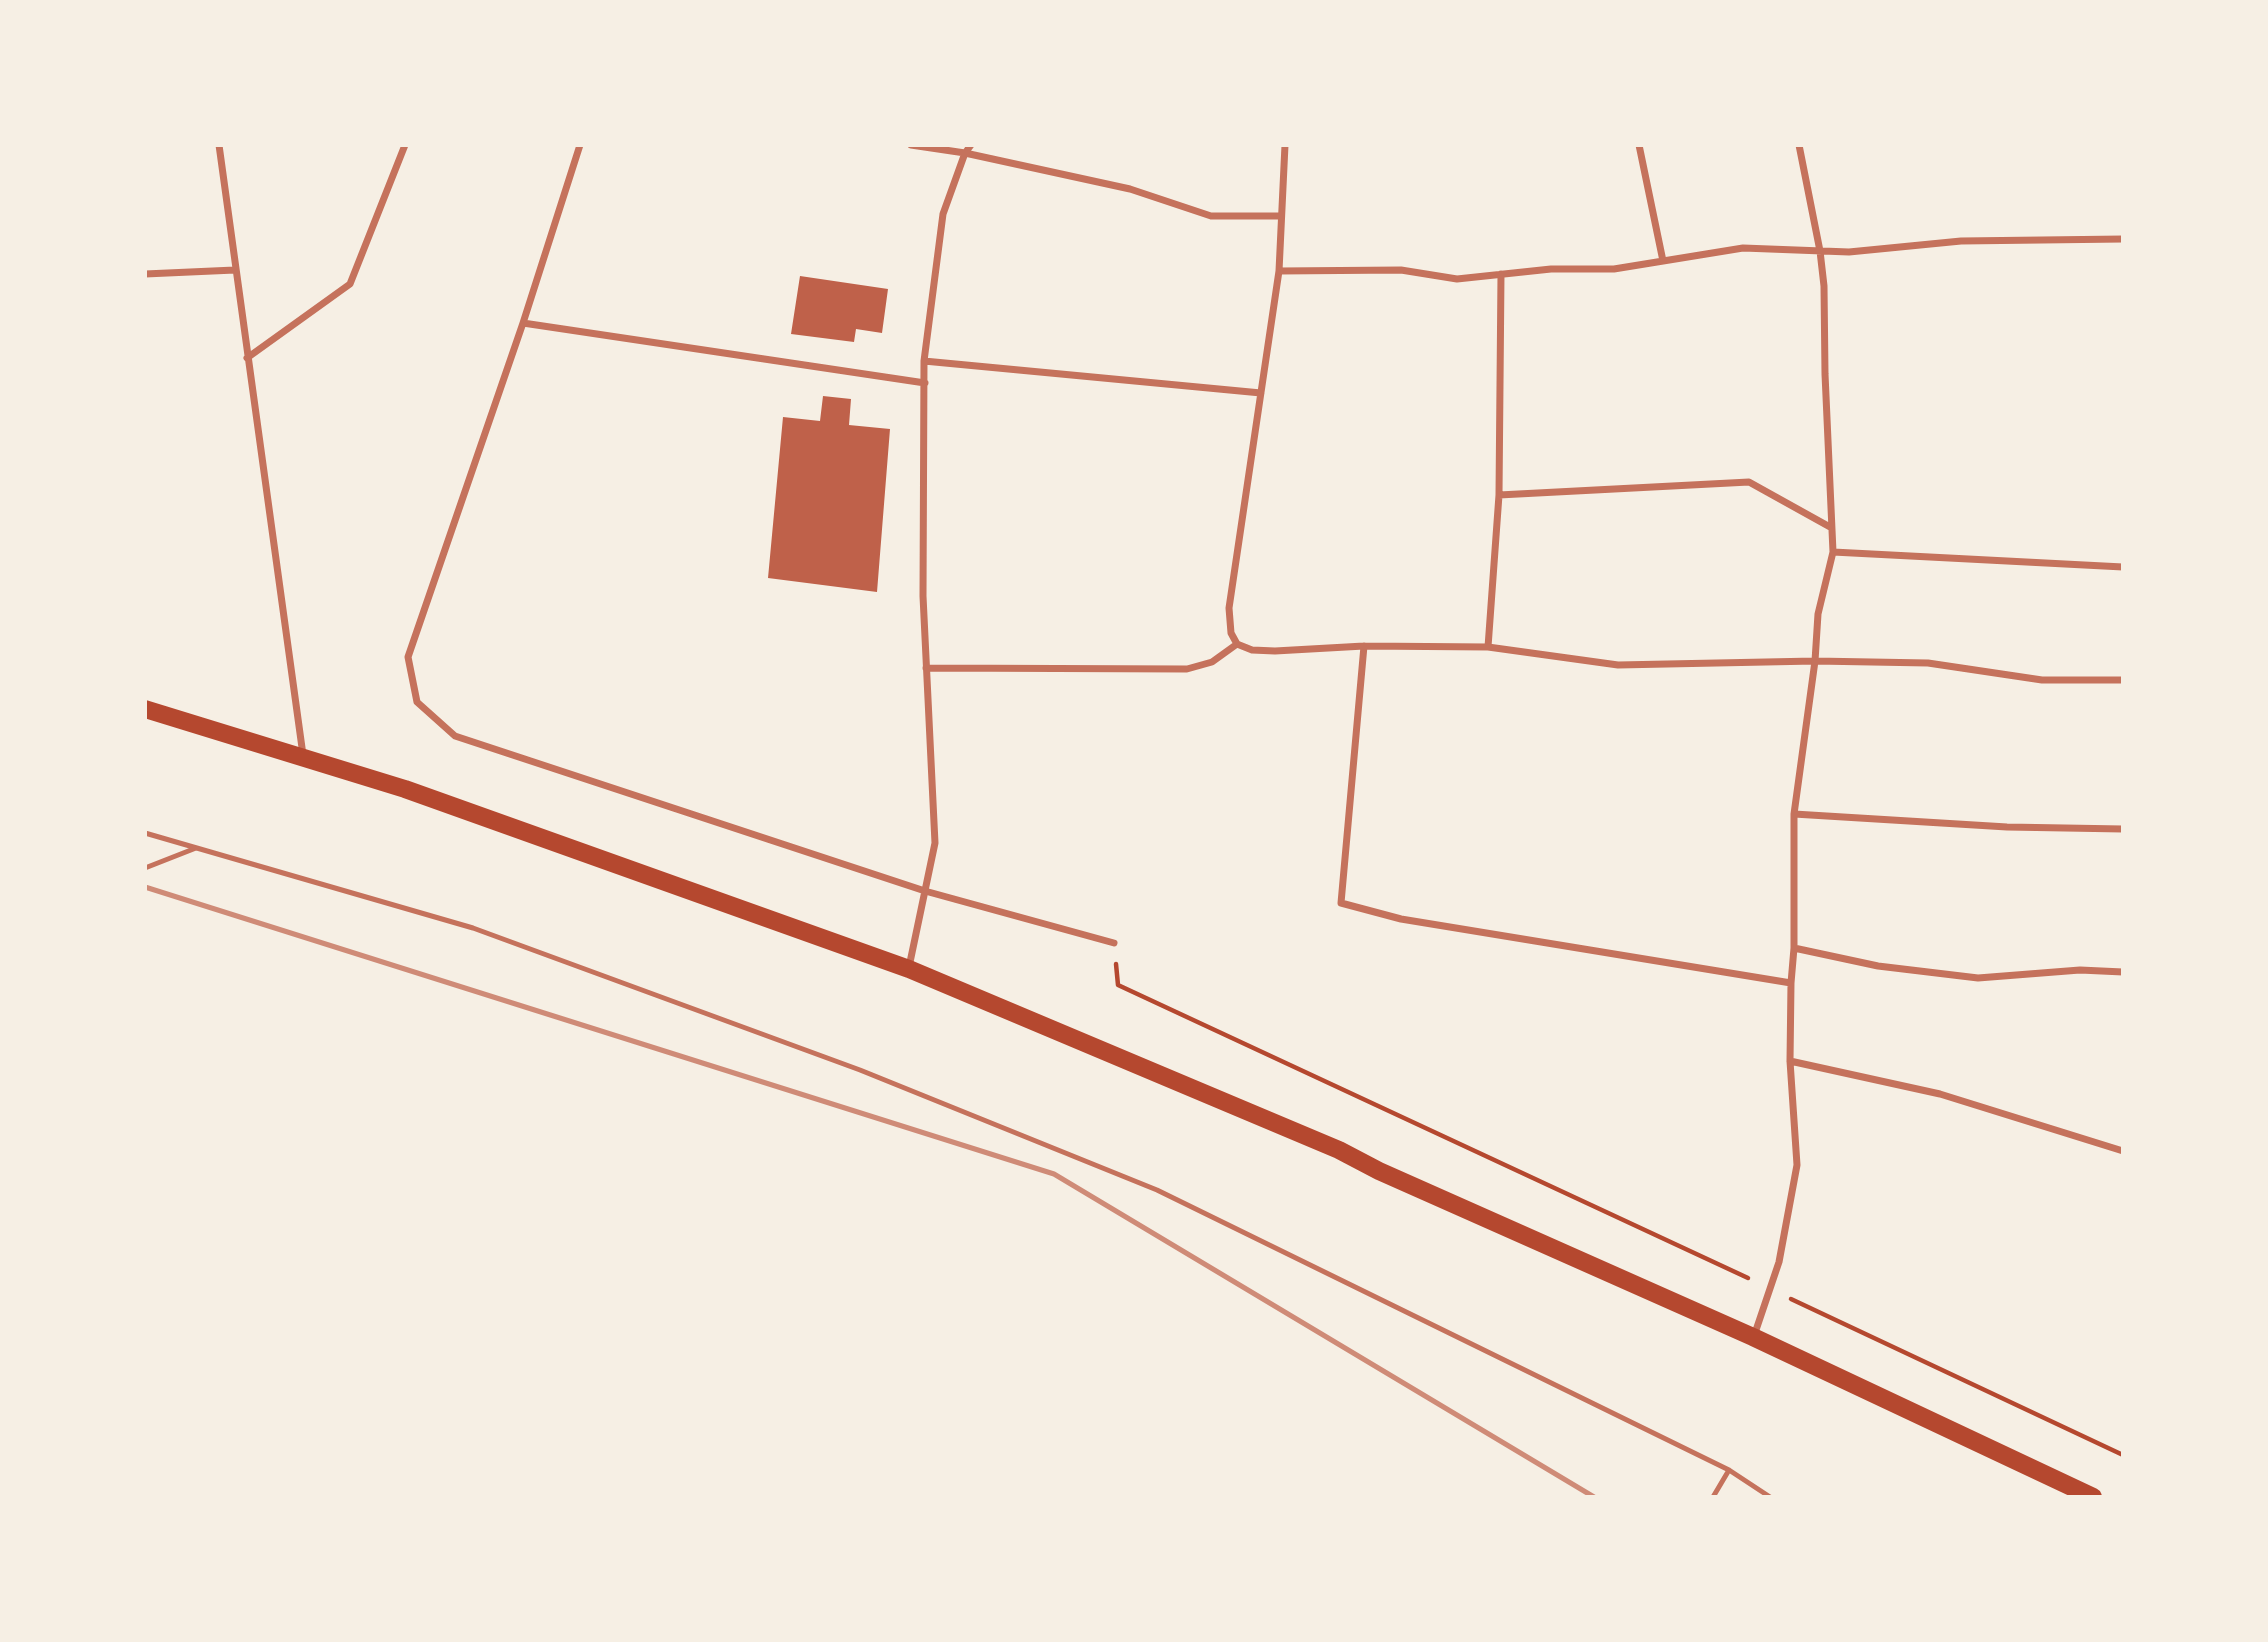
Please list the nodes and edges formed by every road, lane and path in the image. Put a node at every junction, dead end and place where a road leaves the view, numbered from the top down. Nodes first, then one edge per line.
1 (219, 145) edge
2 (405, 145) edge
3 (580, 145) edge
4 (911, 145) edge
5 (971, 145) edge
6 (1286, 145) edge
7 (1639, 145) edge
8 (1799, 145) edge
9 (965, 153) junction
10 (1281, 216) junction
11 (2123, 239) edge
12 (1820, 251) junction
13 (1663, 261) junction
14 (235, 270) junction
15 (1279, 271) junction
16 (145, 274) edge
17 (1501, 274) junction
18 (523, 323) junction
19 (247, 358) junction
20 (925, 361) junction
21 (925, 383) junction
22 (1261, 394) junction
23 (1499, 495) junction
24 (1830, 527) junction
25 (1833, 552) junction
26 (2123, 567) edge
27 (1237, 644) junction
28 (1364, 646) junction
29 (1488, 646) junction
30 (1815, 661) junction
31 (926, 668) junction
32 (2123, 680) edge
33 (145, 709) edge
34 (304, 758) junction
35 (1794, 814) junction
36 (2123, 829) edge
37 (145, 833) edge
38 (196, 848) junction
39 (145, 867) edge
40 (925, 891) junction
41 (1114, 943) joint
42 (1794, 948) junction
43 (909, 969) junction
44 (2123, 972) edge
45 (1791, 983) junction
46 (1790, 1061) junction
47 (2123, 1151) edge
48 (1770, 1289) junction
49 (1753, 1337) junction
50 (2123, 1455) edge
51 (1729, 1470) junction
52 (1713, 1497) edge
53 (1770, 1497) edge
54 (2093, 1497) edge

1 - 14 street
2 - 19 street
3 - 18 street
4 - 9 street
5 - 9 street
6 - 10 street
7 - 13 street
8 - 12 street
9 - 10 street
9 - 20 street
10 - 15 street
11 - 12 street
12 - 13 street
12 - 24 street
13 - 17 street
14 - 16 street
14 - 19 street
15 - 17 street
15 - 22 street
17 - 23 street
18 - 21 street
18 - 40 street
19 - 34 street
20 - 21 street
20 - 22 street
21 - 31 street
22 - 27 street
23 - 24 street
23 - 29 street
24 - 25 street
25 - 26 street
25 - 30 street
27 - 28 street
27 - 31 street
28 - 29 street
28 - 45 street
29 - 30 street
30 - 32 street
30 - 35 street
31 - 40 street
33 - 34 main road
34 - 43 main road
35 - 36 street
35 - 42 street
37 - 38 lane
38 - 39 lane
38 - 51 lane
40 - 41 street
40 - 43 street
41 - 48 path
42 - 44 street
42 - 45 street
43 - 49 main road
45 - 46 street
46 - 47 street
46 - 48 street
48 - 49 street
48 - 50 path
49 - 54 main road
51 - 52 lane
51 - 53 lane

